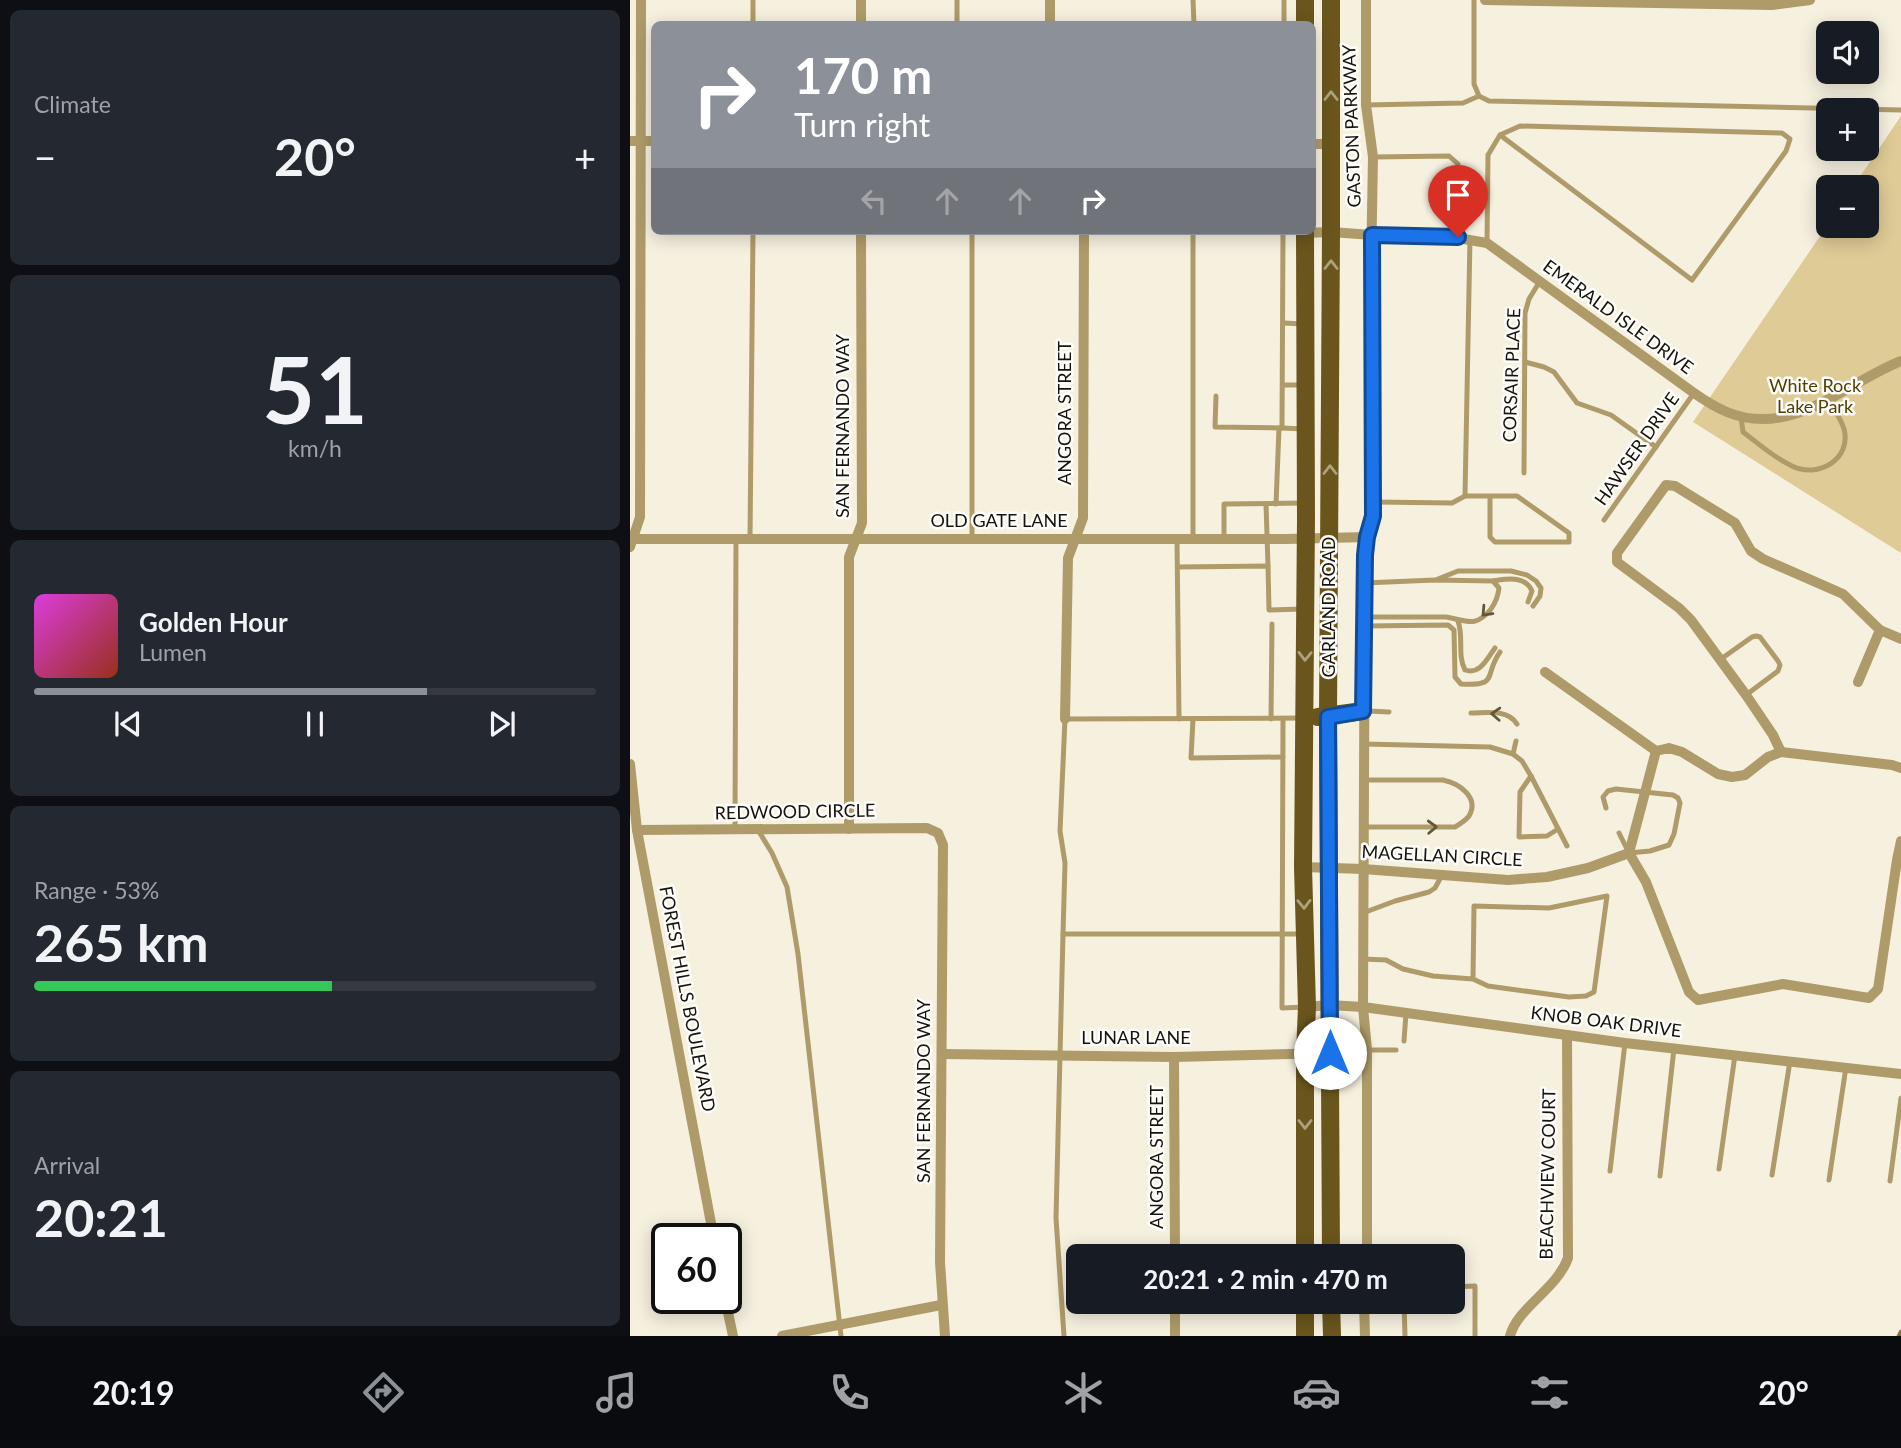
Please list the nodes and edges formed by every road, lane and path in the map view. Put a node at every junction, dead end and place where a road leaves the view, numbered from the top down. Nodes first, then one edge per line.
1 (641, 0) edge
2 (752, 0) edge
3 (861, 0) edge
4 (957, 0) edge
5 (1051, 0) edge
6 (1194, 0) edge
7 (1284, 0) edge
8 (1331, 0) edge
9 (1366, 0) edge
10 (1474, 0) edge
11 (1485, 0) edge
12 (1810, 0) edge
13 (1580, 1) edge
14 (1284, 13) junction
15 (1305, 13) edge
16 (753, 21) edge
17 (861, 21) edge
18 (957, 21) edge
19 (1051, 21) edge
20 (1194, 21) edge
21 (1284, 21) edge
22 (1479, 96) junction
23 (1366, 104) junction
24 (1901, 110) edge
25 (1500, 135) junction
26 (635, 141) edge
27 (1316, 144) edge
28 (1331, 144) junction
29 (1373, 157) junction
30 (1316, 232) edge
31 (1331, 232) junction
32 (752, 235) edge
33 (861, 235) edge
34 (972, 235) edge
35 (1084, 235) edge
36 (1193, 235) edge
37 (1283, 235) edge
38 (1305, 235) edge
39 (1372, 235) junction
40 (1464, 238) junction
41 (1487, 243) junction
42 (1539, 281) junction
43 (1284, 323) junction
44 (1306, 324) junction
45 (1901, 361) edge
46 (1525, 362) junction
47 (1283, 385) junction
48 (1305, 385) junction
49 (1694, 393) junction
50 (1216, 396) dead end
51 (1829, 400) junction
52 (1741, 417) junction
53 (1281, 428) junction
54 (1305, 429) junction
55 (1656, 447) junction
56 (1524, 473) dead end
57 (1465, 496) junction
58 (1490, 496) junction
59 (1372, 502) junction
60 (1266, 503) junction
61 (1276, 503) junction
62 (1306, 503) junction
63 (1604, 520) dead end
64 (1367, 537) junction
65 (972, 538) junction
66 (1224, 538) junction
67 (1329, 538) junction
68 (736, 539) junction
69 (750, 539) junction
70 (856, 539) junction
71 (1074, 539) junction
72 (1177, 539) junction
73 (1193, 539) junction
74 (1266, 539) junction
75 (1305, 539) junction
76 (631, 542) edge
77 (1268, 566) junction
78 (1178, 567) junction
79 (1435, 580) junction
80 (1493, 580) junction
81 (1364, 583) junction
82 (1305, 609) junction
83 (1365, 621) junction
84 (1458, 621) junction
85 (1272, 625) dead end
86 (1880, 630) junction
87 (1901, 639) edge
88 (1721, 659) junction
89 (1545, 672) dead end
90 (1858, 682) dead end
91 (1746, 695) junction
92 (1363, 711) junction
93 (1389, 712) dead end
94 (1471, 713) dead end
95 (1328, 717) junction
96 (1065, 719) junction
97 (1179, 719) junction
98 (1193, 719) junction
99 (1271, 719) junction
100 (1283, 719) junction
101 (1304, 719) junction
102 (1517, 724) dead end
103 (1516, 741) dead end
104 (1364, 744) junction
105 (1656, 751) junction
106 (1781, 752) junction
107 (1513, 754) junction
108 (1283, 757) junction
109 (630, 764) edge
110 (1901, 768) edge
111 (1531, 776) junction
112 (1365, 780) junction
113 (1644, 791) junction
114 (1606, 808) dead end
115 (1363, 827) junction
116 (849, 829) junction
117 (1558, 829) junction
118 (637, 830) junction
119 (736, 830) junction
120 (758, 830) junction
121 (1619, 833) dead end
122 (1901, 841) edge
123 (943, 845) joint
124 (1567, 846) dead end
125 (1629, 853) junction
126 (1303, 867) junction
127 (1330, 868) junction
128 (1363, 869) junction
129 (1442, 875) junction
130 (1363, 913) junction
131 (1888, 922) junction
132 (1901, 924) edge
133 (1283, 933) junction
134 (1063, 934) junction
135 (1304, 934) junction
136 (1363, 958) junction
137 (1473, 979) junction
138 (1329, 1005) junction
139 (1307, 1007) junction
140 (1363, 1007) junction
141 (1406, 1013) junction
142 (1567, 1035) junction
143 (1404, 1041) dead end
144 (1625, 1043) junction
145 (1674, 1048) junction
146 (1367, 1050) junction
147 (1396, 1051) dead end
148 (1305, 1053) junction
149 (1330, 1053) junction
150 (942, 1054) junction
151 (1060, 1055) junction
152 (1735, 1055) junction
153 (1174, 1057) junction
154 (1790, 1061) junction
155 (1846, 1068) junction
156 (1901, 1073) edge
157 (1901, 1098) edge
158 (1719, 1169) dead end
159 (1610, 1171) dead end
160 (1772, 1175) dead end
161 (1660, 1176) dead end
162 (1829, 1181) dead end
163 (1890, 1181) dead end
164 (711, 1223) edge
165 (1175, 1244) edge
166 (1305, 1244) edge
167 (1331, 1244) edge
168 (1367, 1244) edge
169 (1465, 1286) edge
170 (942, 1305) junction
171 (728, 1314) edge
172 (1175, 1314) edge
173 (1305, 1314) edge
174 (1331, 1314) edge
175 (1364, 1314) edge
176 (1404, 1314) edge
177 (840, 1330) edge
178 (733, 1336) edge
179 (782, 1336) edge
180 (945, 1336) edge
181 (1064, 1336) edge
182 (1175, 1336) edge
183 (1305, 1336) edge
184 (1332, 1336) edge
185 (1365, 1336) edge
186 (1405, 1336) edge
187 (1475, 1336) edge
188 (1510, 1336) edge

1 - 26 street
2 - 16 lane
3 - 17 street
4 - 18 lane
5 - 19 street
6 - 20 lane
7 - 14 lane
28 -> 8 main road, GARLAND ROAD
9 - 23 street, GASTON PARKWAY
10 - 22 lane
11 - 13 street
12 - 13 street
14 - 15 lane
14 - 21 lane
22 - 23 lane
22 - 24 lane
23 - 29 street, GASTON PARKWAY
25 - 25 lane
25 - 41 lane
26 - 76 street
27 - 28 street
28 - 31 main road, GARLAND ROAD
29 - 39 street, GASTON PARKWAY
29 - 40 lane
30 - 31 street, EMERALD ISLE DRIVE
31 - 39 street, EMERALD ISLE DRIVE
67 -> 31 main road, GARLAND ROAD
32 - 69 lane
33 - 70 street, SAN FERNANDO WAY
34 - 65 lane
35 - 71 street, ANGORA STREET
36 - 73 lane
37 - 43 lane
38 - 44 main road, GARLAND ROAD
39 - 40 street, EMERALD ISLE DRIVE
39 - 59 street, GASTON PARKWAY
40 - 41 street, EMERALD ISLE DRIVE
40 - 57 lane
41 - 42 street, EMERALD ISLE DRIVE
42 - 46 lane, CORSAIR PLACE
42 - 49 street, EMERALD ISLE DRIVE
43 - 44 lane
43 - 47 lane
44 - 48 main road, GARLAND ROAD
45 - 51 street, EMERALD ISLE DRIVE
46 - 55 lane
46 - 56 lane, CORSAIR PLACE
47 - 48 lane
47 - 53 lane
48 - 54 main road, GARLAND ROAD
49 - 52 street, EMERALD ISLE DRIVE
49 - 55 lane, HAWSER DRIVE
50 - 53 lane
51 - 52 street, EMERALD ISLE DRIVE
51 - 52 lane
53 - 54 lane
53 - 61 lane
54 - 62 main road, GARLAND ROAD
55 - 63 lane, HAWSER DRIVE
57 - 58 lane
57 - 59 lane
58 - 58 lane
59 - 64 street, GASTON PARKWAY
60 - 61 lane
60 - 66 lane
60 - 74 lane
61 - 62 lane
62 - 75 main road, GARLAND ROAD
64 - 67 street, OLD GATE LANE
64 - 81 street, GASTON PARKWAY
65 - 70 street, OLD GATE LANE
65 - 71 street, OLD GATE LANE
66 - 73 street, OLD GATE LANE
66 - 74 street, OLD GATE LANE
67 - 75 street, OLD GATE LANE
67 - 95 main road, GARLAND ROAD
68 - 69 street, OLD GATE LANE
68 - 76 street, OLD GATE LANE
68 - 119 lane
69 - 70 street, OLD GATE LANE
70 - 116 street, SAN FERNANDO WAY
71 - 72 street, OLD GATE LANE
71 - 96 street, ANGORA STREET
72 - 73 street, OLD GATE LANE
72 - 78 lane
74 - 75 street, OLD GATE LANE
74 - 77 lane
75 - 82 main road, GARLAND ROAD
77 - 78 lane
77 - 82 lane
78 - 97 lane
79 - 80 lane
79 - 80 lane
79 - 81 lane
80 -> 84 lane
81 - 83 street, GASTON PARKWAY
82 -> 101 main road, GARLAND ROAD
83 - 84 lane
83 - 84 lane
83 - 92 street, GASTON PARKWAY
85 - 99 lane
86 - 87 street
86 - 88 street
86 - 90 street
88 - 91 street
88 - 91 lane
89 - 105 street
91 - 106 street
92 - 93 lane
92 - 95 main road
92 - 104 street, GASTON PARKWAY
102 -> 94 lane
95 - 101 main road
95 - 127 main road, GARLAND ROAD
96 - 97 lane
96 - 134 lane
97 - 98 lane
98 - 99 lane
98 - 108 lane
99 - 100 lane
100 - 101 lane
100 - 108 lane
101 - 126 main road, GARLAND ROAD
103 - 107 lane
104 - 107 lane
104 - 112 street, GASTON PARKWAY
105 - 106 street
105 - 113 street
106 - 110 street
107 - 111 lane
108 - 133 lane
109 - 118 street, FOREST HILLS BOULEVARD
111 - 117 lane
111 - 117 lane
112 - 115 street, GASTON PARKWAY
115 -> 112 lane
113 - 114 lane
113 - 125 street
113 - 125 lane
115 - 128 street, GASTON PARKWAY
116 - 120 street, REDWOOD CIRCLE
116 - 123 street, REDWOOD CIRCLE
117 - 124 lane
118 - 119 street, REDWOOD CIRCLE
118 - 164 street, FOREST HILLS BOULEVARD
119 - 120 street, REDWOOD CIRCLE
120 - 177 lane
121 - 125 lane
122 - 131 street
123 - 150 street, SAN FERNANDO WAY
125 - 129 street, MAGELLAN CIRCLE
125 - 131 street
126 - 127 street, MAGELLAN CIRCLE
126 -> 135 main road, GARLAND ROAD
127 - 128 street, MAGELLAN CIRCLE
127 - 138 main road, GARLAND ROAD
128 - 129 street, MAGELLAN CIRCLE
128 - 130 street, GASTON PARKWAY
129 - 130 lane
130 - 136 street, GASTON PARKWAY
131 - 132 street
133 - 134 lane
133 - 135 lane
133 - 139 lane
134 - 151 lane
135 - 139 main road, GARLAND ROAD
136 - 137 lane
136 - 140 street, GASTON PARKWAY
137 - 137 lane
138 - 139 street, KNOB OAK DRIVE
138 - 140 street, KNOB OAK DRIVE
138 - 149 main road, GARLAND ROAD
139 - 148 main road, GARLAND ROAD
140 - 141 street, KNOB OAK DRIVE
140 - 146 street, GASTON PARKWAY
141 - 142 street, KNOB OAK DRIVE
141 - 143 lane
142 - 144 street, KNOB OAK DRIVE
142 - 188 street, BEACHVIEW COURT
144 - 145 street, KNOB OAK DRIVE
144 - 159 lane
145 - 152 street, KNOB OAK DRIVE
145 - 161 lane
146 - 147 lane
146 - 168 street, GASTON PARKWAY
148 - 149 street, LUNAR LANE
148 - 153 street, LUNAR LANE
148 -> 166 main road, GARLAND ROAD
149 - 167 main road, GARLAND ROAD
150 - 151 street, LUNAR LANE
150 - 170 street, SAN FERNANDO WAY
151 - 153 street, LUNAR LANE
151 - 181 lane
152 - 154 street, KNOB OAK DRIVE
152 - 158 lane
153 - 165 street, ANGORA STREET
154 - 155 street, KNOB OAK DRIVE
154 - 160 lane
155 - 156 street, KNOB OAK DRIVE
155 - 162 lane
157 - 163 lane
169 - 187 lane
170 - 177 street
170 - 180 street, SAN FERNANDO WAY
171 - 178 street
172 - 182 street
173 - 183 main road
174 - 184 main road
175 - 185 street
176 - 186 lane
177 - 179 street

